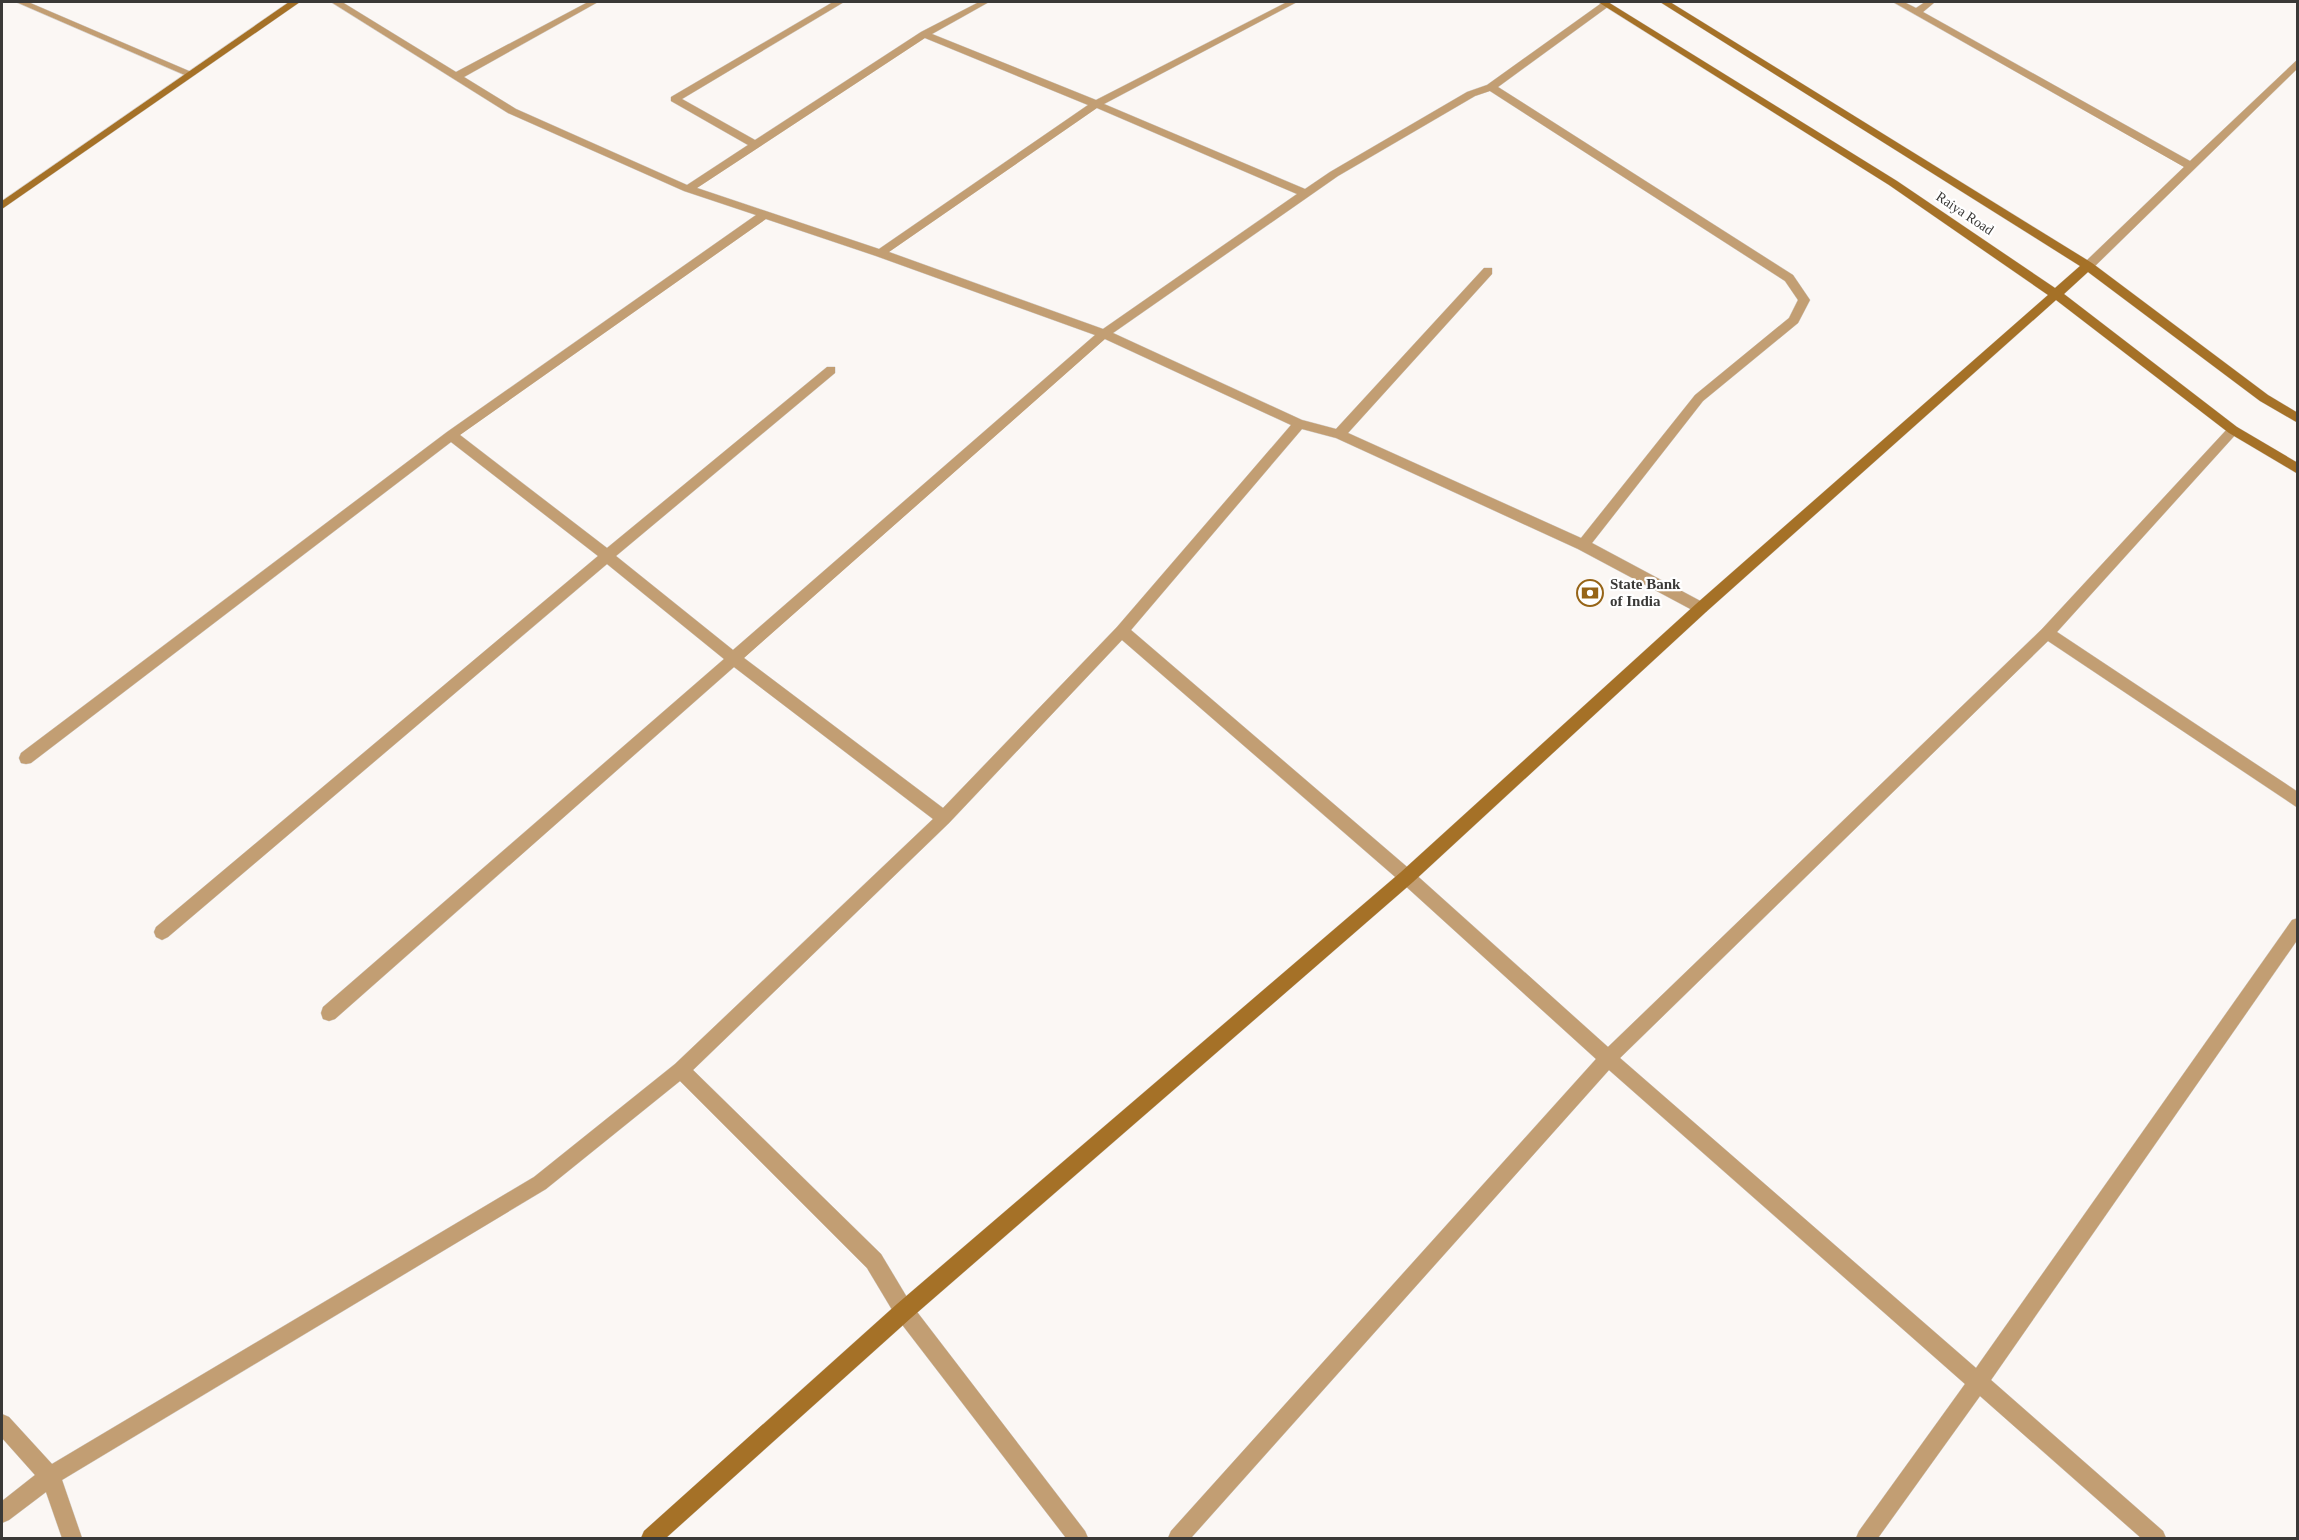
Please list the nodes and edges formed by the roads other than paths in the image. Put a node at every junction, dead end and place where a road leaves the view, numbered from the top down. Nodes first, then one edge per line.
1 (21, 2) edge
2 (295, 2) edge
3 (336, 2) edge
4 (594, 2) edge
5 (839, 2) edge
6 (985, 2) edge
7 (1293, 2) edge
8 (1664, 2) edge
9 (1898, 2) edge
10 (1931, 2) edge
11 (1604, 3) edge
12 (1917, 12) junction
13 (924, 34) junction
14 (2298, 62) edge
15 (191, 74) junction
16 (457, 76) junction
17 (1491, 87) junction
18 (1096, 104) junction
19 (755, 144) junction
20 (2190, 166) junction
21 (688, 189) junction
22 (1306, 194) junction
23 (2, 206) edge
24 (765, 214) junction
25 (880, 253) junction
26 (2088, 266) junction
27 (1488, 272) dead end
28 (2057, 295) junction
29 (1104, 334) junction
30 (831, 370) dead end
31 (2298, 419) edge
32 (1299, 424) junction
33 (2233, 430) junction
34 (1339, 434) junction
35 (451, 435) junction
36 (2298, 469) edge
37 (1583, 545) junction
38 (607, 556) junction
39 (1701, 608) junction
40 (1122, 631) junction
41 (2047, 633) junction
42 (734, 659) junction
43 (27, 758) dead end
44 (2298, 801) edge
45 (944, 818) junction
46 (1407, 877) junction
47 (2298, 925) edge
48 (162, 932) dead end
49 (329, 1013) dead end
50 (1608, 1058) junction
51 (681, 1070) junction
52 (904, 1311) junction
53 (1978, 1382) junction
54 (2, 1424) edge
55 (50, 1476) junction
56 (2, 1513) edge
57 (72, 1539) edge
58 (651, 1539) edge
59 (1078, 1539) edge
60 (1178, 1539) edge
61 (1866, 1539) edge
62 (2156, 1539) edge

1 - 15 street
2 - 15 street
3 - 16 street
4 - 16 street
5 - 19 street
6 - 13 street
7 - 18 street
8 - 26 street, Raiya Road
9 - 12 street
10 - 12 street
11 - 17 street
11 - 28 street, Raiya Road
12 - 20 street
13 - 18 street
13 - 19 street
14 - 20 street
15 - 23 street
16 - 21 street
17 - 22 street
17 - 37 street
18 - 22 street
18 - 25 street
19 - 21 street
20 - 26 street
21 - 24 street
22 - 29 street
24 - 25 street
24 - 35 street
25 - 29 street
26 - 28 street
26 - 31 street, Raiya Road
27 - 34 street
28 - 33 street, Raiya Road
28 - 39 street
29 - 32 street
29 - 42 street
30 - 38 street
32 - 34 street
32 - 40 street
33 - 36 street, Raiya Road
33 - 41 street
34 - 37 street
35 - 38 street
35 - 43 street
37 - 39 street
38 - 42 street
38 - 48 street
39 - 46 street
40 - 45 street
40 - 46 street
41 - 44 street
41 - 50 street
42 - 45 street
42 - 49 street
45 - 51 street
46 - 50 street
46 - 52 street
47 - 53 street
50 - 53 street
50 - 60 street
51 - 52 street
51 - 55 street
52 - 58 street
52 - 59 street
53 - 61 street
53 - 62 street
54 - 55 street
55 - 56 street
55 - 57 street

